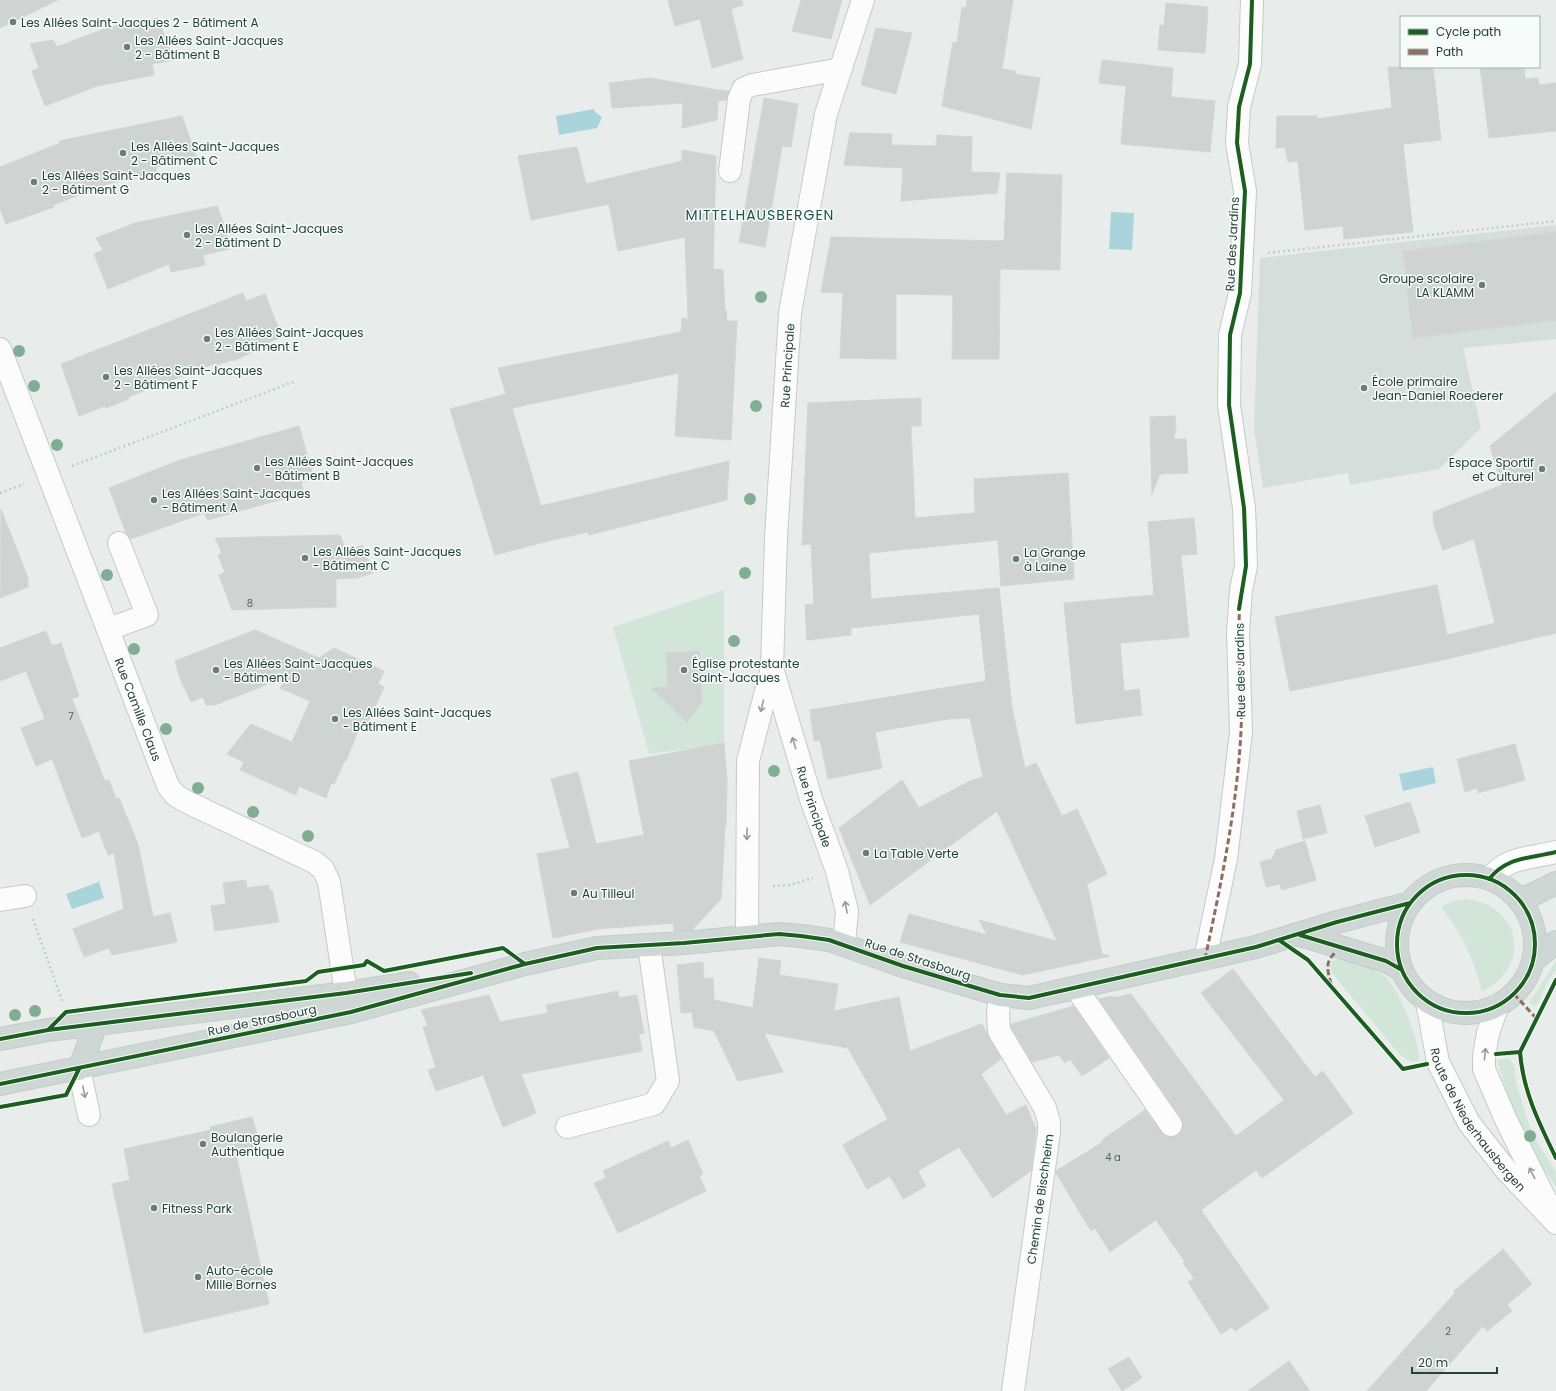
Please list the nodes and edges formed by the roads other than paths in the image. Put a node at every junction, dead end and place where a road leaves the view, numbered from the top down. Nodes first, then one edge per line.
1 (863, 0) edge
2 (1252, 0) edge
3 (841, 68) junction
4 (730, 171) dead end
5 (0, 350) edge
6 (120, 543) dead end
7 (109, 629) junction
8 (772, 668) junction
9 (1556, 852) edge
10 (1489, 879) junction
11 (1556, 883) edge
12 (25, 896) road end
13 (1518, 898) junction
14 (0, 900) edge
15 (1410, 903) junction
16 (1300, 935) junction
17 (747, 937) junction
18 (1556, 942) edge
19 (649, 945) junction
20 (844, 946) junction
21 (1205, 959) junction
22 (1533, 961) junction
23 (525, 964) junction
24 (1402, 970) junction
25 (1076, 988) junction
26 (346, 993) junction
27 (1000, 995) junction
28 (1427, 1002) junction
29 (1498, 1005) junction
30 (161, 1017) junction
31 (96, 1025) junction
32 (0, 1039) edge
33 (207, 1042) junction
34 (79, 1069) junction
35 (0, 1084) edge
36 (89, 1115) dead end
37 (1171, 1125) dead end
38 (567, 1127) dead end
39 (1556, 1222) edge
40 (1013, 1391) edge

1 - 3 street, Rue Principale
2 - 21 street, Rue des Jardins
3 - 4 street
3 - 8 street, Rue Principale
5 - 7 street, Rue Camille Claus
6 - 7 street
7 - 26 street, Rue Camille Claus
8 -> 17 street, Rue Principale
20 -> 8 street, Rue Principale
9 - 10 street
10 - 13 main road
10 - 15 main road
11 - 13 main road
12 - 14 street
13 - 22 main road
15 - 16 main road, Rue de Strasbourg
15 - 24 main road
16 - 21 main road, Rue de Strasbourg
16 - 24 main road
17 - 19 main road, Rue de Strasbourg
17 - 20 main road, Rue de Strasbourg
18 - 22 main road
19 - 23 main road, Rue de Strasbourg
19 - 38 street
20 - 27 main road, Rue de Strasbourg
21 - 25 main road, Rue de Strasbourg
22 - 29 main road
23 - 26 main road, Rue de Strasbourg
23 - 33 main road, Rue de Strasbourg
24 - 28 main road
25 - 27 main road, Rue de Strasbourg
25 - 37 street
26 - 30 main road, Rue de Strasbourg
27 - 40 street, Chemin de Bischheim
28 - 29 main road
28 - 39 street, Route de Niederhausbergen
39 -> 29 street
30 - 31 main road, Rue de Strasbourg
30 - 33 main road
31 - 32 main road, Rue de Strasbourg
31 - 34 main road
33 - 34 main road, Rue de Strasbourg
34 - 35 main road, Rue de Strasbourg
34 -> 36 street

